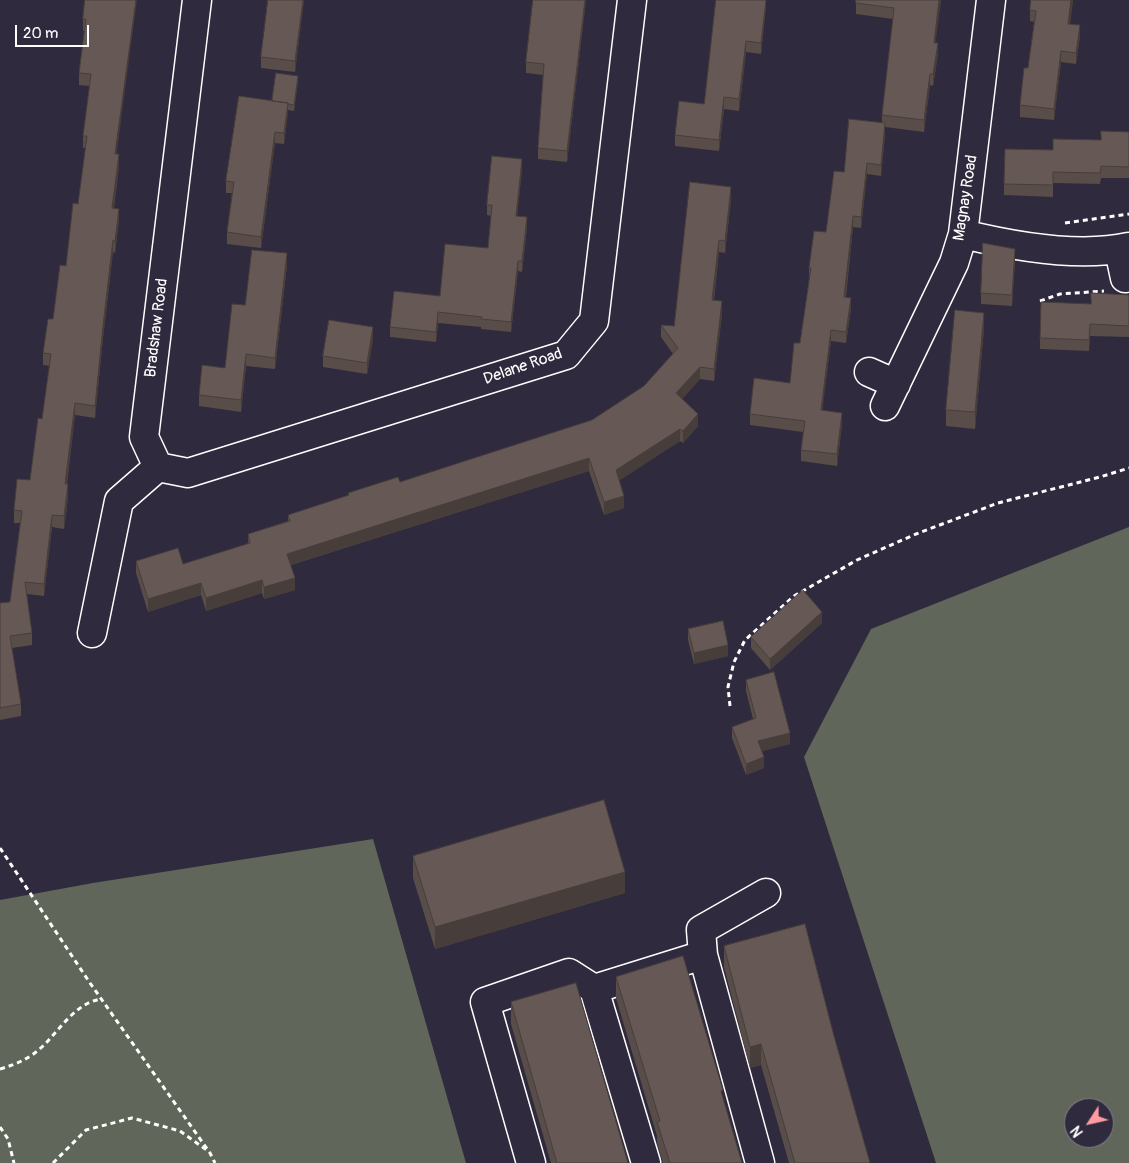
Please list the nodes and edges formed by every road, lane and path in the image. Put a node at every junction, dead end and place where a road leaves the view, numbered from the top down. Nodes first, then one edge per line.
1 (197, 0) edge
2 (632, 0) edge
3 (991, 0) edge
4 (963, 234) junction
5 (1124, 248) edge
6 (1117, 284) joint
7 (1040, 301) edge
8 (869, 372) dead end
9 (158, 467) junction
10 (1129, 468) edge
11 (92, 633) dead end
12 (730, 706) dead end
13 (0, 848) edge
14 (766, 893) dead end
15 (703, 955) junction
16 (594, 989) junction
17 (101, 999) junction
18 (0, 1069) edge
19 (0, 1127) edge
20 (210, 1153) junction
21 (14, 1163) edge
22 (53, 1163) edge
23 (215, 1163) edge
24 (531, 1163) edge
25 (646, 1163) edge
26 (760, 1163) edge

1 - 9 street, Bradshaw Road
2 - 9 street, Delane Road
3 - 4 street, Magnay Road
4 - 5 street
4 - 8 street, Magnay Road
5 - 6 street
6 - 7 path
9 - 11 street
10 - 12 path
13 - 17 path
14 - 15 street
15 - 16 street
15 - 26 street
16 - 24 street
16 - 25 street
17 - 18 path
17 - 20 path
19 - 21 path
20 - 22 path
20 - 23 path

